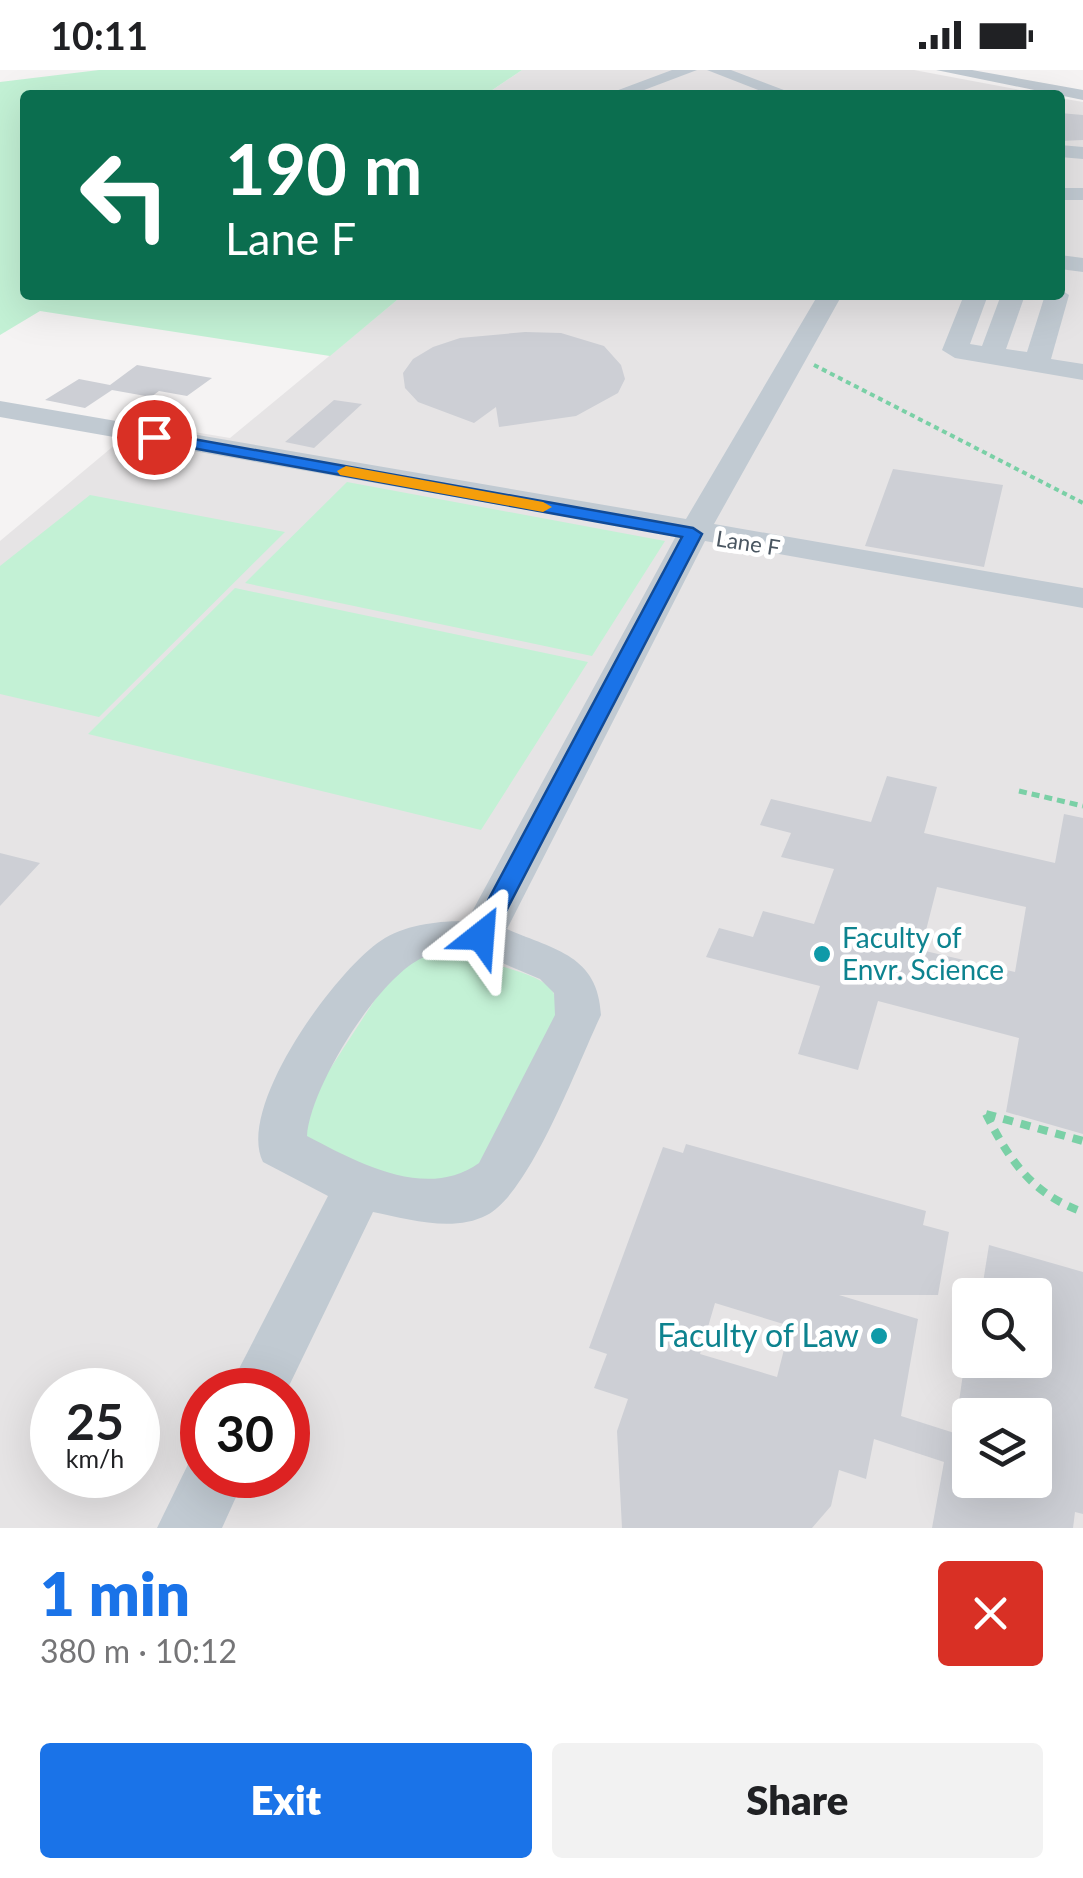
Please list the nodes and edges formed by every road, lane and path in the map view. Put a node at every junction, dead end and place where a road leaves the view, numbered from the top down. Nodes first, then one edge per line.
1 (688, 70) edge
2 (715, 70) edge
3 (944, 70) edge
4 (1010, 70) edge
5 (1028, 85) junction
6 (629, 90) edge
7 (742, 90) edge
8 (773, 90) edge
9 (1056, 90) edge
10 (827, 300) edge
11 (974, 300) edge
12 (1010, 300) edge
13 (1055, 300) edge
14 (991, 355) junction
15 (796, 356) junction
16 (1037, 361) junction
17 (1083, 372) edge
18 (0, 409) edge
19 (1083, 503) edge
20 (693, 534) junction
21 (1083, 598) edge
22 (1018, 791) dead end
23 (1083, 806) edge
24 (481, 936) junction
25 (1083, 1141) edge
26 (359, 1187) junction
27 (1083, 1212) edge
28 (269, 1368) edge
29 (203, 1498) edge
30 (188, 1528) edge

1 - 6 street
1 - 7 street
2 - 8 street
3 - 5 street
4 - 5 street
5 - 9 street
10 - 15 street
11 - 14 street
12 - 14 street
13 - 16 street
14 - 16 street
15 - 19 path
15 - 20 street
16 - 17 street
18 - 20 street, Lane F
20 - 21 street, Lane F
20 - 24 street
22 - 23 path
24 - 26 street
24 - 26 street
25 - 27 path
26 - 28 street
29 - 30 street

